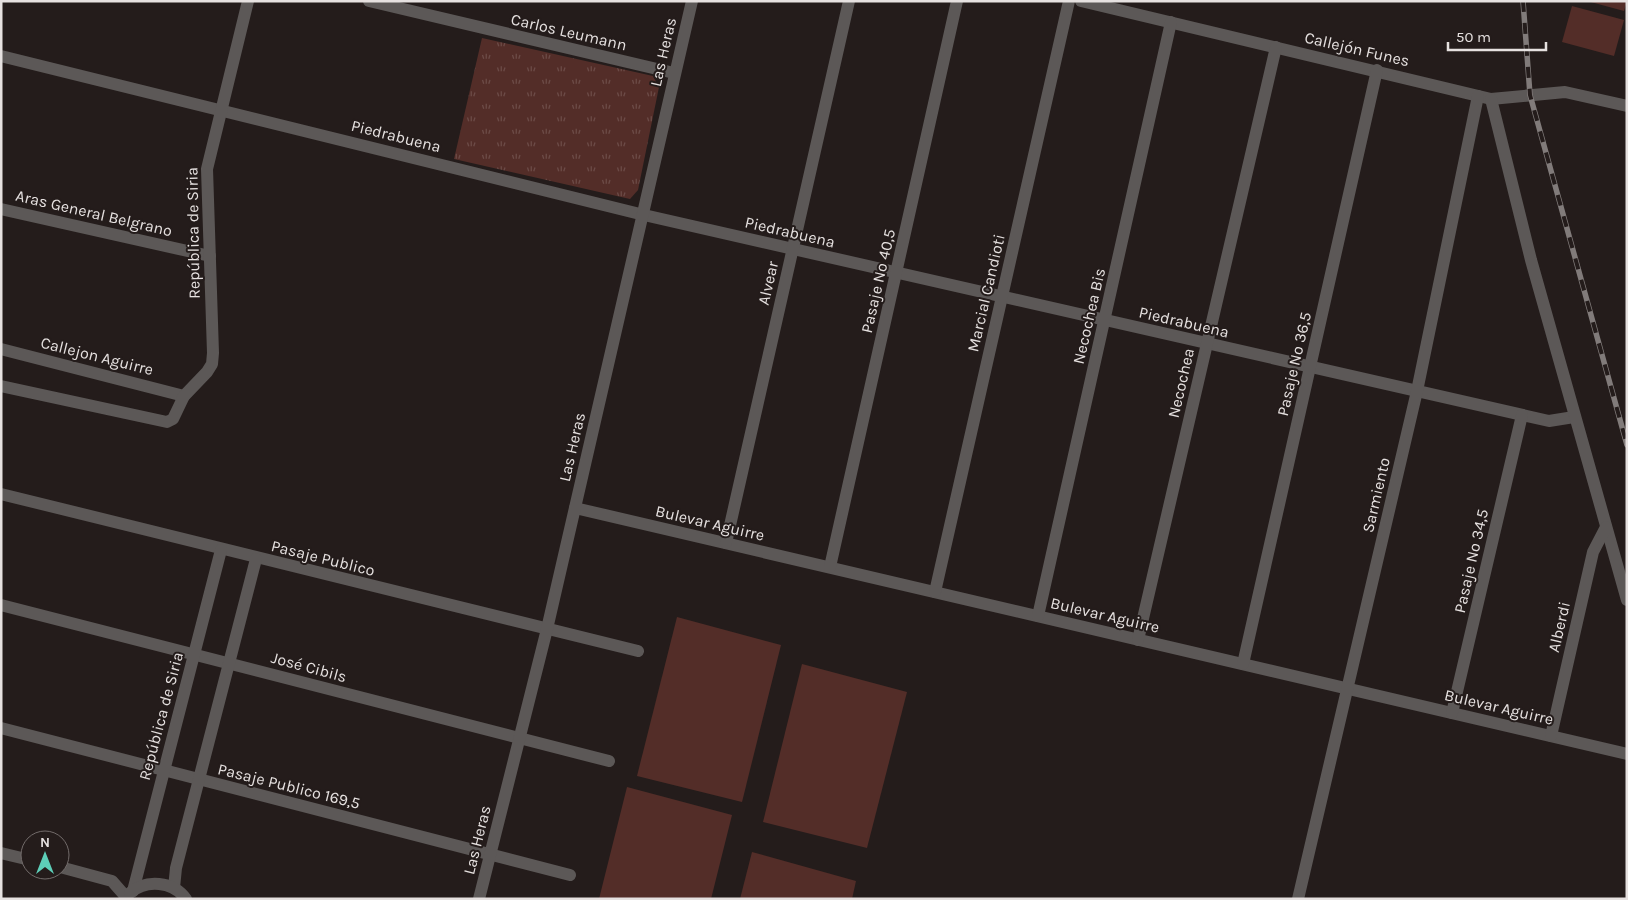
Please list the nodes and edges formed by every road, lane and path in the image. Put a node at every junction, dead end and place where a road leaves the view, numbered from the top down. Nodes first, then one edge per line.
1 (248, 1) edge
2 (369, 1) edge
3 (692, 1) edge
4 (849, 1) edge
5 (957, 1) edge
6 (1069, 1) edge
7 (1081, 1) edge
8 (1171, 22) junction
9 (1276, 47) junction
10 (1, 56) edge
11 (1377, 70) junction
12 (674, 73) junction
13 (1485, 97) junction
14 (1627, 106) edge
15 (220, 109) junction
16 (1, 209) edge
17 (644, 215) junction
18 (793, 249) junction
19 (210, 256) junction
20 (896, 272) junction
21 (1002, 297) junction
22 (1104, 320) junction
23 (1207, 343) junction
24 (1, 349) edge
25 (1310, 367) junction
26 (1, 386) edge
27 (1417, 391) junction
28 (184, 396) junction
29 (1522, 415) junction
30 (1574, 417) junction
31 (1, 494) edge
32 (575, 508) junction
33 (1606, 527) junction
34 (726, 543) junction
35 (221, 550) junction
36 (256, 559) junction
37 (830, 567) junction
38 (935, 592) junction
39 (1627, 600) edge
40 (1, 605) edge
41 (1038, 616) junction
42 (547, 629) junction
43 (1138, 640) junction
44 (638, 651) dead end
45 (194, 654) junction
46 (229, 663) junction
47 (1243, 664) junction
48 (1348, 689) junction
49 (1452, 713) junction
50 (1, 728) edge
51 (1551, 736) junction
52 (520, 738) junction
53 (1627, 754) edge
54 (609, 761) dead end
55 (163, 770) junction
56 (199, 780) junction
57 (1, 852) edge
58 (490, 854) junction
59 (20, 857) edge
60 (70, 870) edge
61 (570, 875) dead end
62 (174, 888) junction
63 (128, 895) edge
64 (186, 899) edge
65 (479, 899) edge
66 (1298, 899) edge

1 - 15 street, República de Siria
2 - 12 street, Carlos Leumann
3 - 12 street, Las Heras
4 - 18 street, Alvear
5 - 20 street, Pasaje No 40,5
6 - 21 street, Marcial Candioti
7 - 8 street, Callejón Funes
8 - 9 street, Callejón Funes
8 - 22 street, Necochea Bis
9 - 11 street, Callejón Funes
9 - 23 street, Necochea
10 - 15 street, Piedrabuena
11 - 13 street, Callejón Funes
11 - 25 street, Pasaje No 36,5
12 - 17 street, Las Heras
13 - 14 street, Callejón Funes
13 - 27 street, Sarmiento
13 - 30 street
15 - 17 street, Piedrabuena
15 - 19 street, República de Siria
16 - 19 street, Aras General Belgrano
17 - 18 street, Piedrabuena
17 - 32 street, Las Heras
18 - 20 street, Piedrabuena
18 - 34 street, Alvear
19 - 28 street, República de Siria
20 - 21 street, Piedrabuena
20 - 37 street, Pasaje No 40,5
21 - 22 street, Piedrabuena
21 - 38 street, Marcial Candioti
22 - 23 street, Piedrabuena
22 - 41 street, Necochea Bis
23 - 25 street, Piedrabuena
23 - 43 street, Necochea
24 - 28 street, Callejon Aguirre
25 - 27 street, Piedrabuena
25 - 47 street, Pasaje No 36,5
26 - 28 street, República de Siria
27 - 29 street, Piedrabuena
27 - 48 street, Sarmiento
29 - 30 street, Piedrabuena
29 - 49 street, Pasaje No 34,5
30 - 33 street
31 - 35 street, Pasaje Publico
32 - 34 street, Bulevar Aguirre
32 - 42 street, Las Heras
33 - 39 street
33 - 51 street, Alberdi
34 - 37 street, Bulevar Aguirre
35 - 36 street, Pasaje Publico
35 - 45 street, República de Siria
36 - 42 street, Pasaje Publico
36 - 46 street
37 - 38 street, Bulevar Aguirre
38 - 41 street, Bulevar Aguirre
40 - 45 street, José Cibils
41 - 43 street, Bulevar Aguirre
42 - 44 street, Pasaje Publico
42 - 52 street, Las Heras
43 - 47 street, Bulevar Aguirre
45 - 46 street, José Cibils
45 - 55 street, República de Siria
46 - 52 street, José Cibils
46 - 56 street
47 - 48 street, Bulevar Aguirre
48 - 49 street, Bulevar Aguirre
48 - 66 street, Sarmiento
49 - 51 street, Bulevar Aguirre
50 - 55 street, Pasaje Publico 169,5
51 - 53 street, Bulevar Aguirre
52 - 54 street, José Cibils
52 - 58 street, Las Heras
55 - 56 street, Pasaje Publico 169,5
55 - 63 street, República de Siria
56 - 58 street, Pasaje Publico 169,5
56 - 62 street
57 - 59 street
58 - 61 street, Pasaje Publico 169,5
58 - 65 street, Las Heras
60 - 63 street
62 - 63 street
62 - 64 street

